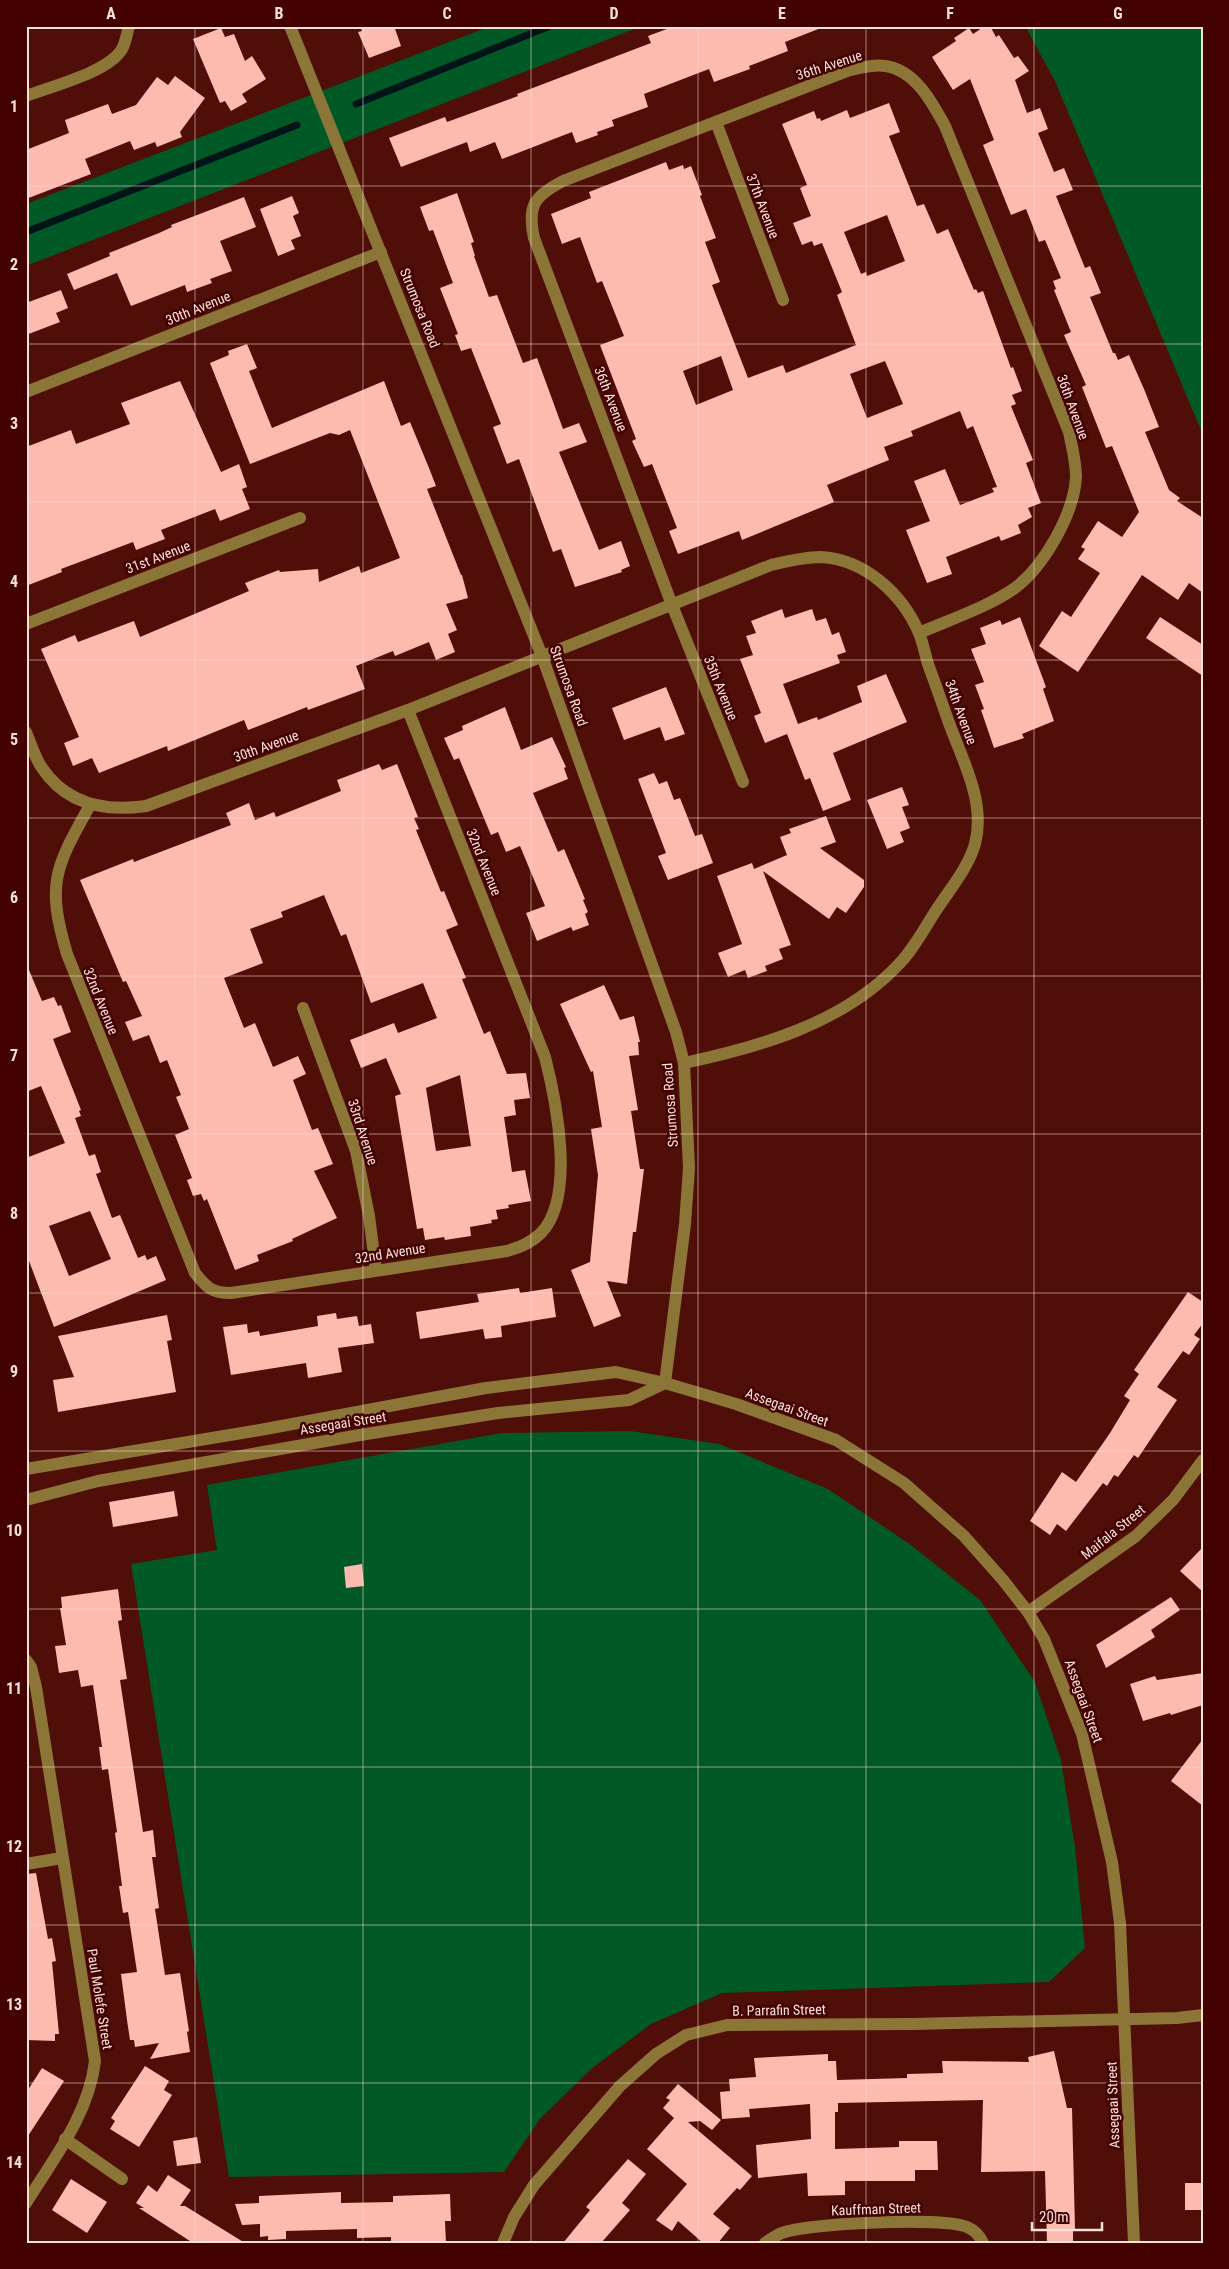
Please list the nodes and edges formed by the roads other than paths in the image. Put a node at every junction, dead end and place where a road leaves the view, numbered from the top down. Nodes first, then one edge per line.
1 (129, 26) edge
2 (290, 26) edge
3 (26, 96) edge
4 (716, 122) junction
5 (381, 252) junction
6 (783, 300) dead end
7 (26, 392) edge
8 (300, 518) dead end
9 (672, 605) junction
10 (26, 624) edge
11 (918, 633) junction
12 (542, 656) junction
13 (408, 710) junction
14 (26, 732) edge
15 (743, 782) dead end
16 (90, 805) junction
17 (303, 1008) dead end
18 (684, 1063) junction
19 (376, 1270) junction
20 (665, 1383) junction
21 (1203, 1460) edge
22 (26, 1469) edge
23 (26, 1500) edge
24 (1028, 1612) junction
25 (26, 1660) edge
26 (62, 1858) junction
27 (26, 1864) edge
28 (1203, 2015) edge
29 (1125, 2019) junction
30 (65, 2139) junction
31 (122, 2179) dead end
32 (26, 2203) edge
33 (503, 2243) edge
34 (765, 2243) edge
35 (983, 2243) edge
36 (1134, 2243) edge

1 - 3 street
2 - 5 street, Strumosa Road
4 - 6 street, 37th Avenue
4 - 9 street, 36th Avenue
4 - 11 street, 36th Avenue
5 - 7 street, 30th Avenue
5 - 12 street, Strumosa Road
8 - 10 street, 31st Avenue
9 - 11 street, 34th Avenue
9 - 12 street, 34th Avenue
9 - 15 street, 35th Avenue
11 - 18 street, 34th Avenue
12 - 13 street, 30th Avenue
12 - 18 street, Strumosa Road
13 - 16 street, 30th Avenue
13 - 19 street, 32nd Avenue
14 - 16 street, 30th Avenue
16 - 19 street, 32nd Avenue
17 - 19 street, 33rd Avenue
18 - 20 street, Strumosa Road
20 - 22 street, Assegaai Street
20 - 23 street, Assegaai Street
20 - 24 street, Assegaai Street
21 - 24 street, Maifala Street
24 - 29 street, Assegaai Street
25 - 26 street, Paul Molefe Street
26 - 27 street
26 - 30 street, Paul Molefe Street
28 - 29 street, B. Parrafin Street
29 - 33 street, B. Parrafin Street
29 - 36 street, Assegaai Street
30 - 31 street
30 - 32 street, Paul Molefe Street
34 - 35 street, Kauffman Street

